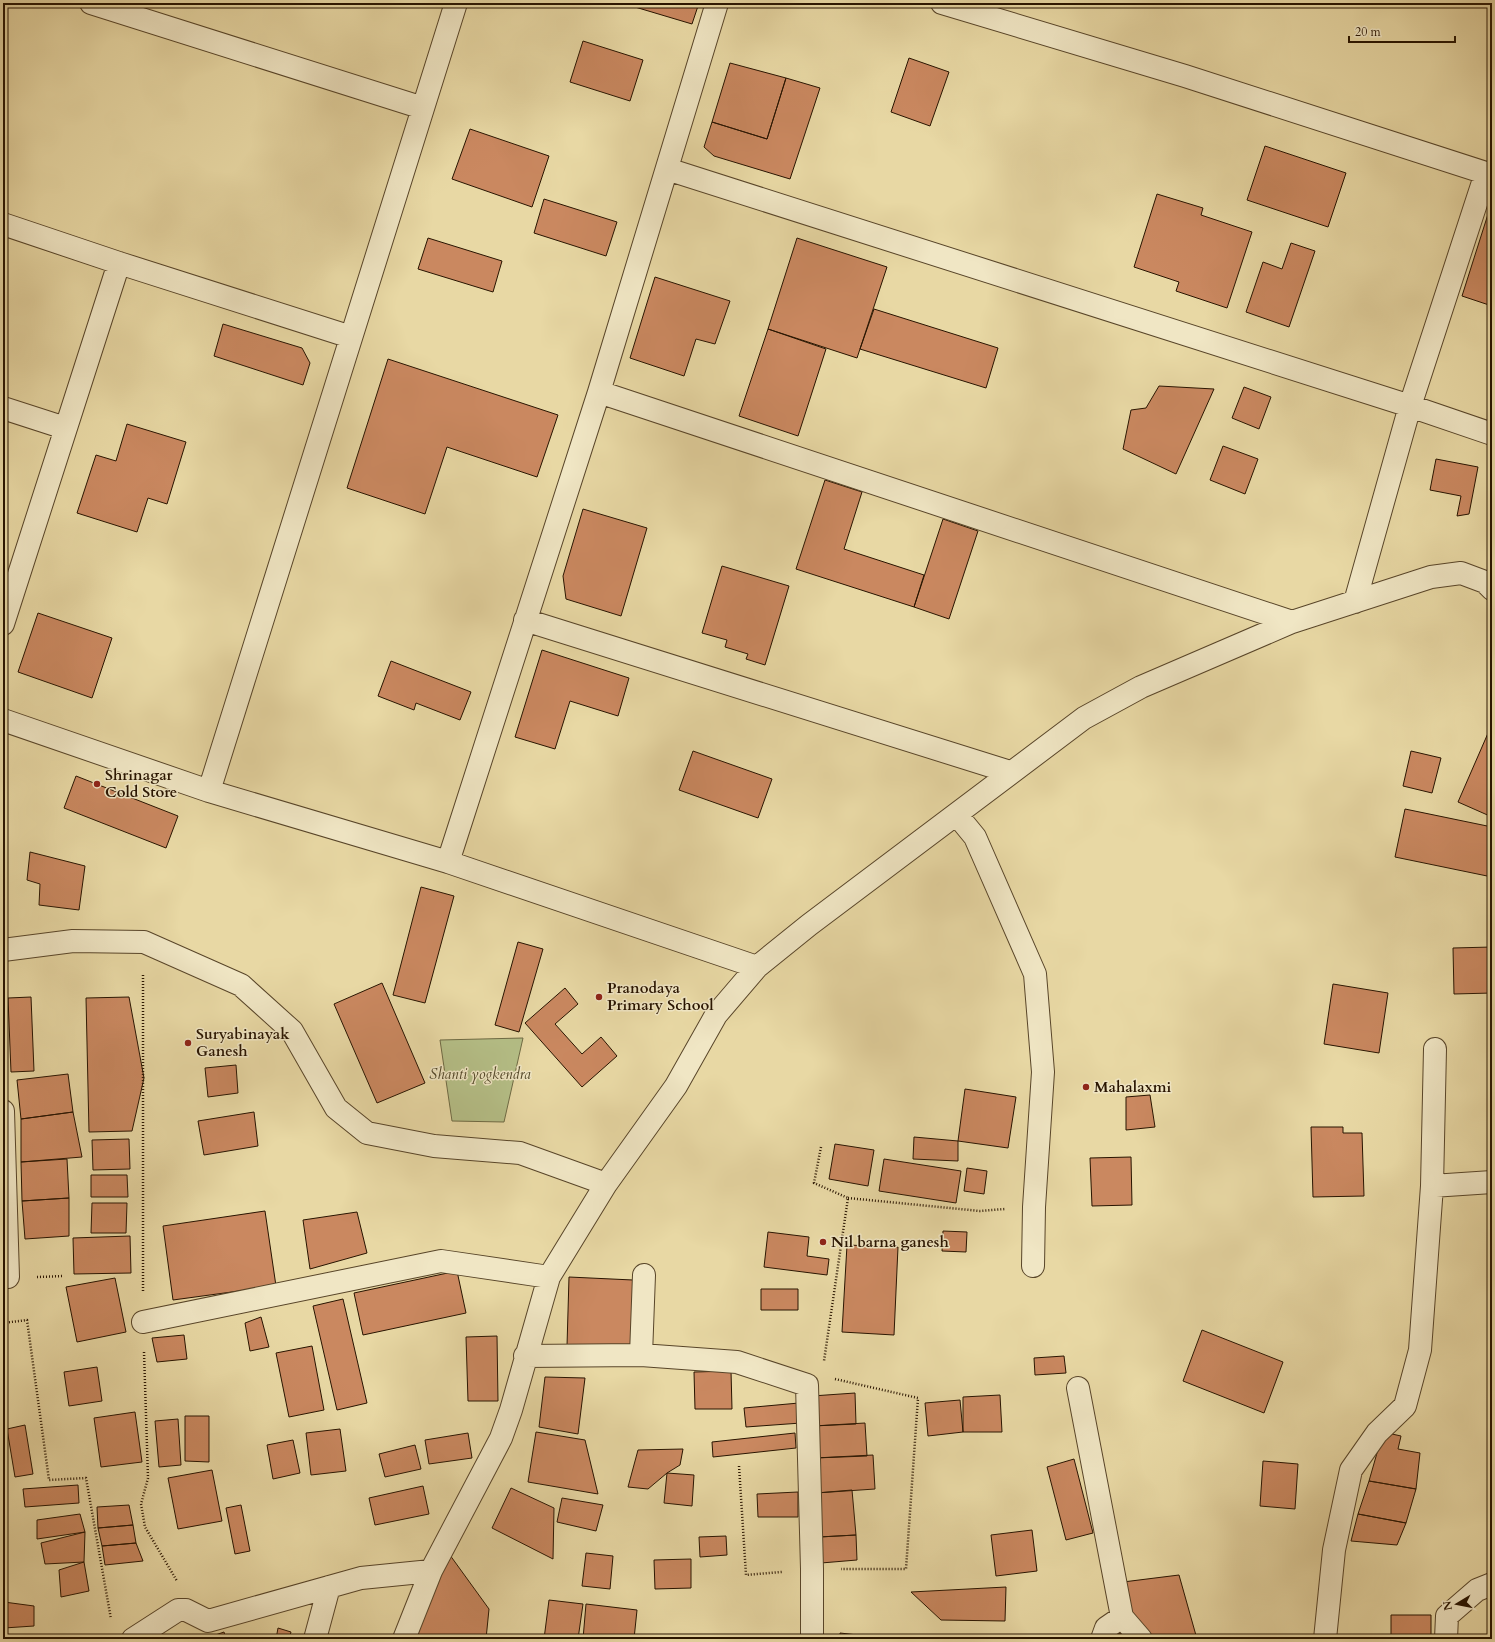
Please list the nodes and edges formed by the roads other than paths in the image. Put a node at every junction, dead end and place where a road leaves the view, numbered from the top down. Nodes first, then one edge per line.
1 (91, 3) edge
2 (456, 3) edge
3 (718, 3) edge
4 (942, 3) edge
5 (423, 108) junction
6 (667, 170) junction
7 (1489, 174) edge
8 (3, 224) edge
9 (119, 264) junction
10 (351, 337) junction
11 (599, 392) junction
12 (1410, 406) junction
13 (3, 408) edge
14 (65, 428) junction
15 (1492, 434) edge
16 (10, 577) edge
17 (1492, 589) edge
18 (1355, 602) junction
19 (525, 620) junction
20 (1292, 622) junction
21 (3, 624) edge
22 (3, 720) edge
23 (1010, 772) junction
24 (209, 791) junction
25 (957, 815) junction
26 (448, 862) junction
27 (3, 950) edge
28 (757, 967) junction
29 (1435, 1049) dead end
30 (3, 1111) edge
31 (1492, 1182) edge
32 (606, 1184) junction
33 (1432, 1186) junction
34 (1033, 1266) dead end
35 (644, 1275) dead end
36 (8, 1277) dead end
37 (549, 1277) junction
38 (143, 1322) dead end
39 (641, 1355) junction
40 (525, 1356) junction
41 (1078, 1388) dead end
42 (430, 1571) junction
43 (1492, 1584) edge
44 (329, 1587) junction
45 (1122, 1617) junction
46 (133, 1639) edge
47 (315, 1639) edge
48 (404, 1639) edge
49 (812, 1639) edge
50 (1102, 1639) edge
51 (1142, 1639) edge
52 (1325, 1639) edge
53 (1446, 1639) edge

1 - 5 street
2 - 5 street
3 - 6 street
4 - 7 street
5 - 10 street
6 - 11 street
6 - 12 street
7 - 12 street
8 - 9 street
9 - 10 street
9 - 14 street
10 - 24 street
11 - 19 street
11 - 20 street
12 - 15 street
12 - 18 street
13 - 14 street
14 - 16 street
16 - 21 street
17 - 18 street
18 - 20 street
19 - 23 street
19 - 26 street
20 - 23 street
22 - 24 street
23 - 25 street
24 - 26 street
25 - 28 street
25 - 34 street
26 - 28 street
27 - 32 street
28 - 32 street
29 - 33 street
30 - 36 street
31 - 33 street
32 - 37 street
33 - 52 street
35 - 39 street
37 - 38 street
37 - 40 street
39 - 40 street
39 - 49 street
40 - 42 street
41 - 45 street
42 - 44 street
42 - 48 street
43 - 53 street
44 - 46 street
44 - 47 street
45 - 50 street
45 - 51 street

